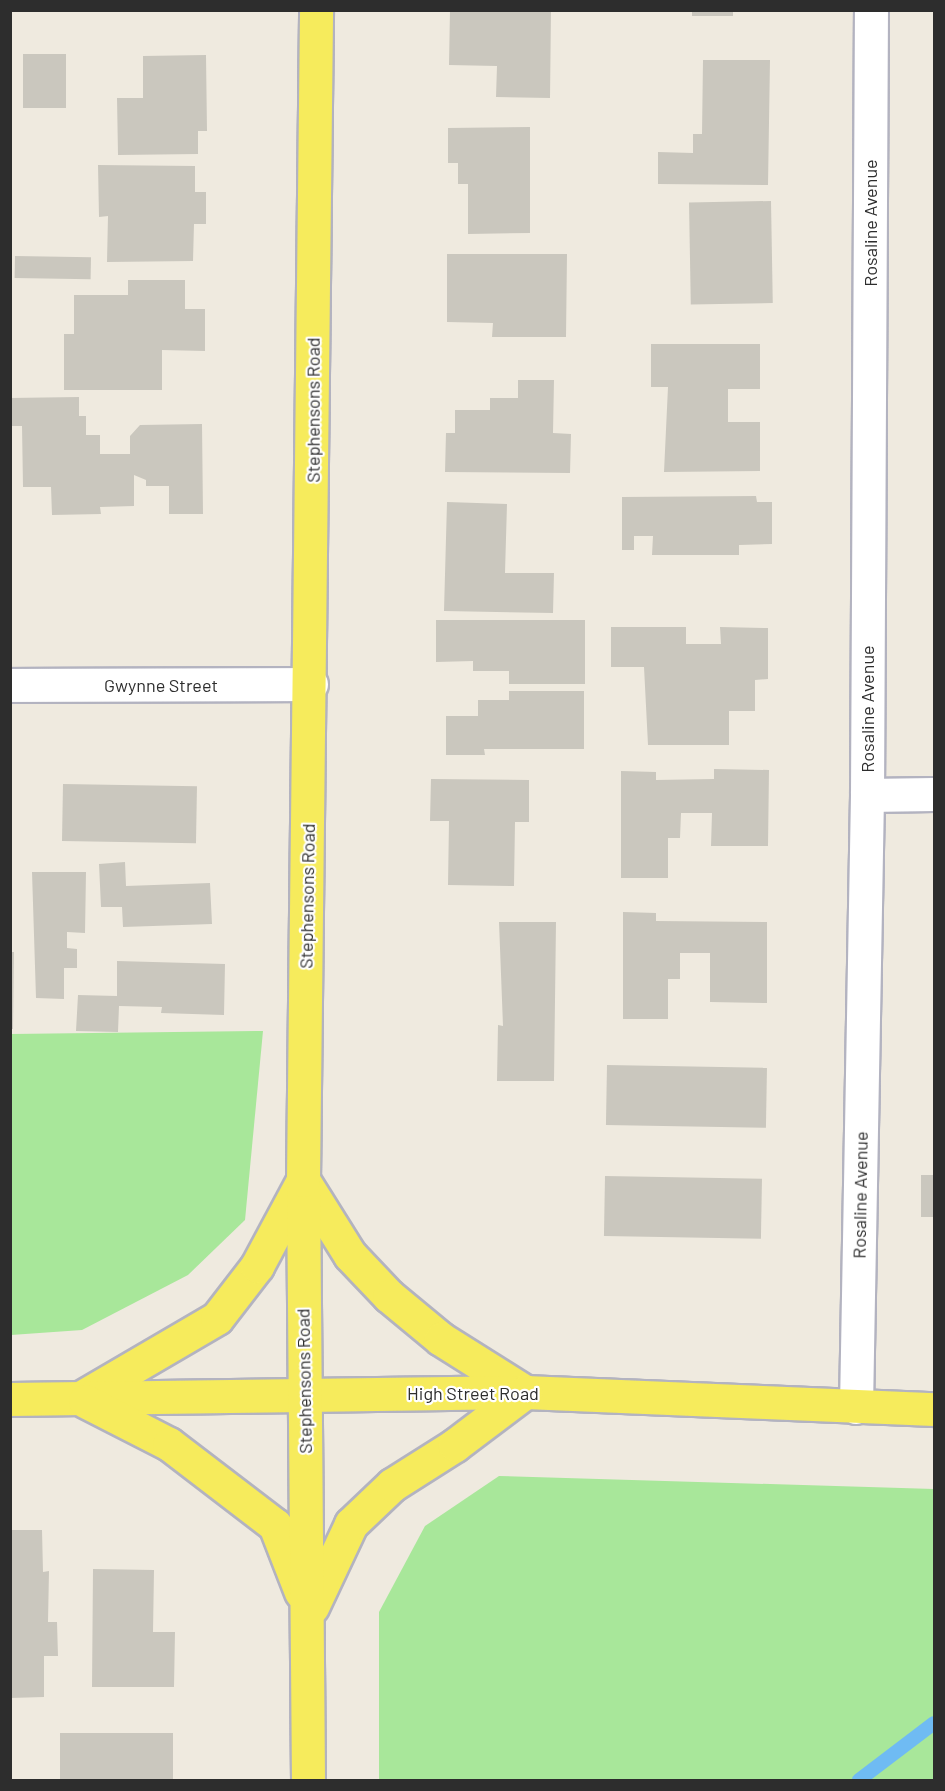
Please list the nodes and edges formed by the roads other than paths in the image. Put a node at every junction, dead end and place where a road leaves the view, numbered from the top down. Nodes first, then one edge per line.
1 (316, 10) edge
2 (871, 10) edge
3 (311, 684) junction
4 (10, 685) edge
5 (934, 794) edge
6 (867, 795) junction
7 (303, 1180) junction
8 (525, 1392) junction
9 (303, 1394) junction
10 (80, 1398) junction
11 (10, 1399) edge
12 (856, 1407) junction
13 (934, 1409) edge
14 (309, 1613) junction
15 (308, 1780) edge

1 - 3 main road, Stephensons Road
2 - 6 street, Rosaline Avenue
3 - 4 street, Gwynne Street
3 - 7 main road, Stephensons Road
5 - 6 street
6 - 12 street, Rosaline Avenue
7 - 8 main road
7 - 9 main road, Stephensons Road
7 - 10 main road
8 - 9 main road, High Street Road
8 - 12 main road, High Street Road
8 - 14 main road
9 - 10 main road, High Street Road
9 - 14 main road, Stephensons Road
10 - 11 main road, High Street Road
10 - 14 main road
12 - 13 main road, High Street Road
14 - 15 main road, Stephensons Road

